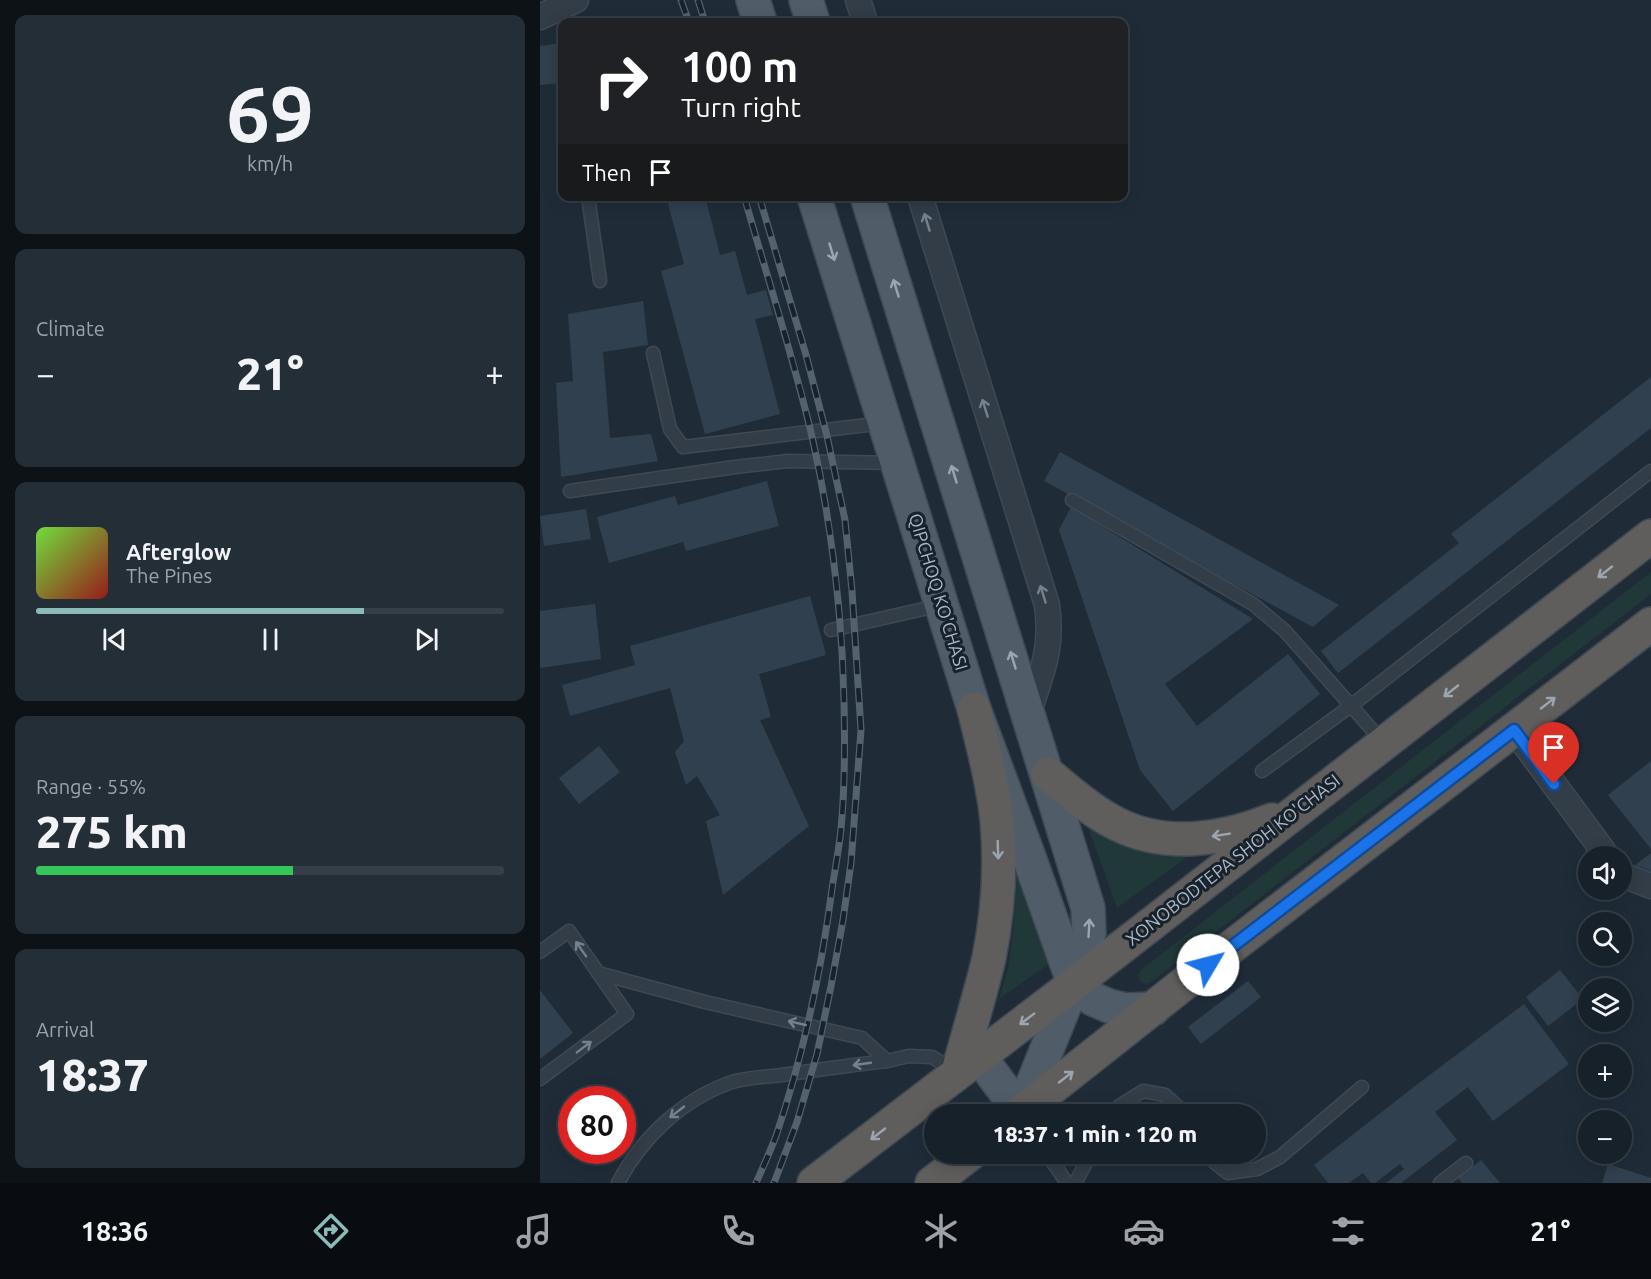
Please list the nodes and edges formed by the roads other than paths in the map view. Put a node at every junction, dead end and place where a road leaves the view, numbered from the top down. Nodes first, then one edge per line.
1 (576, 0) edge
2 (753, 0) edge
3 (806, 0) edge
4 (858, 0) edge
5 (540, 17) edge
6 (759, 18) edge
7 (812, 18) edge
8 (864, 18) edge
9 (589, 201) edge
10 (816, 201) edge
11 (869, 201) edge
12 (922, 201) edge
13 (600, 281) dead end
14 (653, 353) dead end
15 (885, 423) junction
16 (897, 463) junction
17 (1651, 471) edge
18 (570, 491) dead end
19 (1072, 501) dead end
20 (1651, 536) edge
21 (942, 605) junction
22 (1651, 624) edge
23 (831, 630) dead end
24 (1352, 705) junction
25 (974, 710) junction
26 (1029, 712) junction
27 (1514, 730) junction
28 (1384, 743) junction
29 (1262, 771) dead end
30 (1048, 774) junction
31 (1296, 811) junction
32 (1600, 846) edge
33 (1632, 879) edge
34 (1651, 886) edge
35 (540, 952) edge
36 (598, 973) junction
37 (1074, 984) junction
38 (1153, 1009) junction
39 (887, 1061) junction
40 (968, 1064) junction
41 (540, 1079) edge
42 (1362, 1088) dead end
43 (1010, 1104) edge
44 (1024, 1104) edge
45 (1033, 1104) edge
46 (1122, 1104) edge
47 (1175, 1104) edge
48 (1466, 1163) dead end
49 (957, 1164) edge
50 (1054, 1164) edge
51 (1086, 1164) edge
52 (1216, 1164) edge
53 (618, 1183) edge
54 (814, 1183) edge
55 (932, 1183) edge
56 (1067, 1183) edge
57 (1075, 1183) edge
58 (1440, 1183) edge

1 - 5 street
2 - 6 main road
3 - 7 main road
4 - 8 street
9 - 13 lane
10 -> 15 main road, QIPCHOQ KO'CHASI
26 -> 11 main road
26 -> 12 street
14 - 15 lane
15 - 16 main road, QIPCHOQ KO'CHASI
16 - 18 lane
16 - 21 main road, QIPCHOQ KO'CHASI
17 - 24 lane
19 - 24 lane
20 -> 28 highway, XONOBODTEPA SHOH KO'CHASI
21 - 23 lane
21 - 25 main road, QIPCHOQ KO'CHASI
27 -> 22 highway
24 - 28 lane
24 - 29 lane
25 - 37 main road, QIPCHOQ KO'CHASI
25 -> 40 highway
26 - 30 main road
27 - 32 street
27 - 38 highway
28 - 31 highway, XONOBODTEPA SHOH KO'CHASI
31 -> 30 highway
37 -> 30 main road
31 - 37 highway, XONOBODTEPA SHOH KO'CHASI
33 - 34 street
36 -> 35 lane
39 -> 36 lane
41 -> 36 lane
37 - 38 main road
37 -> 40 highway, XONOBODTEPA SHOH KO'CHASI
37 - 44 main road
45 -> 38 highway
39 - 40 lane
39 -> 53 lane
40 - 43 main road
40 -> 54 highway, XONOBODTEPA SHOH KO'CHASI
42 - 52 lane
46 - 47 lane
48 - 58 lane
49 - 55 highway
50 - 56 lane
51 - 57 lane

